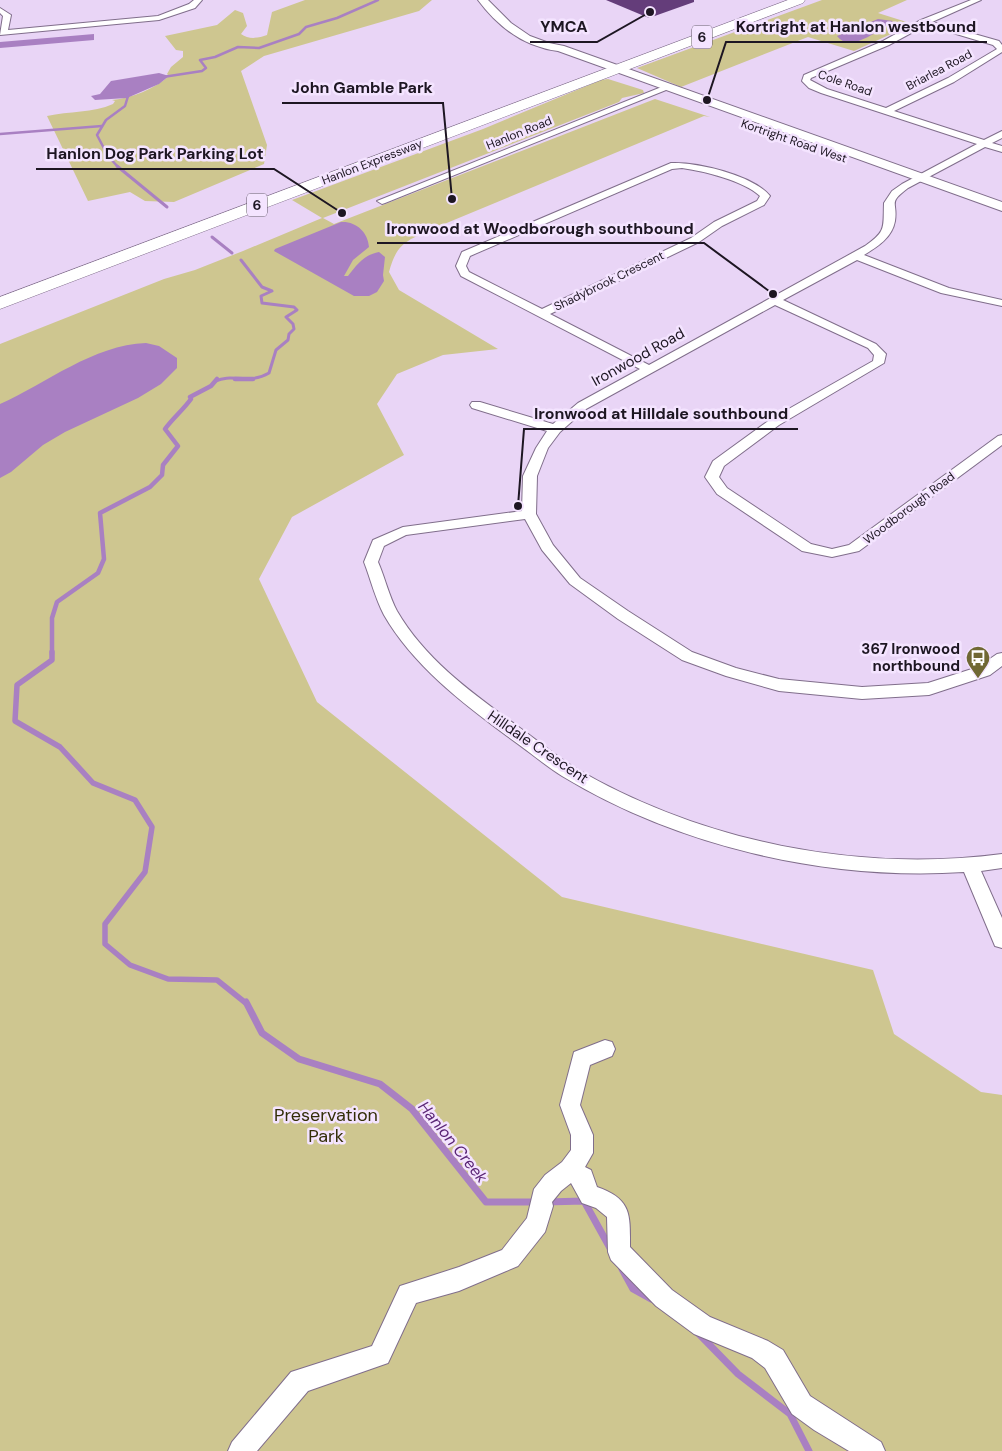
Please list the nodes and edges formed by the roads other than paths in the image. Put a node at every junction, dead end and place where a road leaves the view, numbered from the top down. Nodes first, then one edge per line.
1 (198, 0) edge
2 (483, 0) edge
3 (763, 0) edge
4 (800, 0) edge
5 (977, 0) edge
6 (0, 10) edge
7 (924, 22) junction
8 (2, 33) edge
9 (643, 45) dead end
10 (1002, 49) edge
11 (615, 56) dead end
12 (601, 68) junction
13 (661, 90) junction
14 (887, 110) junction
15 (1002, 134) edge
16 (984, 144) junction
17 (362, 149) dead end
18 (1002, 149) edge
19 (916, 180) junction
20 (382, 202) dead end
21 (1002, 207) edge
22 (1002, 216) edge
23 (856, 256) junction
24 (774, 301) junction
25 (0, 302) edge
26 (1002, 302) edge
27 (544, 313) junction
28 (648, 369) junction
29 (476, 405) dead end
30 (555, 429) junction
31 (1002, 439) edge
32 (529, 514) junction
33 (1002, 658) edge
34 (1002, 861) edge
35 (970, 866) junction
36 (1002, 940) edge
37 (605, 1049) dead end
38 (570, 1170) junction
39 (241, 1451) edge
40 (872, 1451) edge

1 - 8 street
2 - 12 street, Kortright Road West
3 - 9 highway, 6
4 - 12 highway, Hanlon Expressway / 6
5 - 7 street, Cole Road
6 - 8 street
7 - 10 street, Briarlea Road
7 - 14 street, Cole Road
10 - 14 street, Briarlea Road
11 - 12 highway, Hanlon Expressway / 6
12 - 13 street, Kortright Road West
12 - 17 highway, Hanlon Expressway / 6
12 - 25 highway, Hanlon Expressway / 6
13 - 19 street, Kortright Road West
13 - 20 street, Hanlon Road
14 - 16 street, Cole Road
15 - 16 street, Ironwood Road
16 - 18 street, Cole Road
16 - 19 street, Ironwood Road
19 - 21 street, Kortright Road West
19 - 22 street, Kortright Road West
19 - 23 street, Ironwood Road
23 - 24 street, Ironwood Road
23 - 26 street
24 - 28 street, Ironwood Road
24 - 31 street, Woodborough Road
27 - 27 street, Shadybrook Crescent
27 - 28 street, Shadybrook Crescent
28 - 30 street, Ironwood Road
29 - 30 street
30 - 32 street, Ironwood Road
32 - 33 street
32 - 35 street, Hilldale Crescent
34 - 35 street, Hilldale Crescent
35 - 36 street
37 - 38 street
38 - 39 street
38 - 40 street

